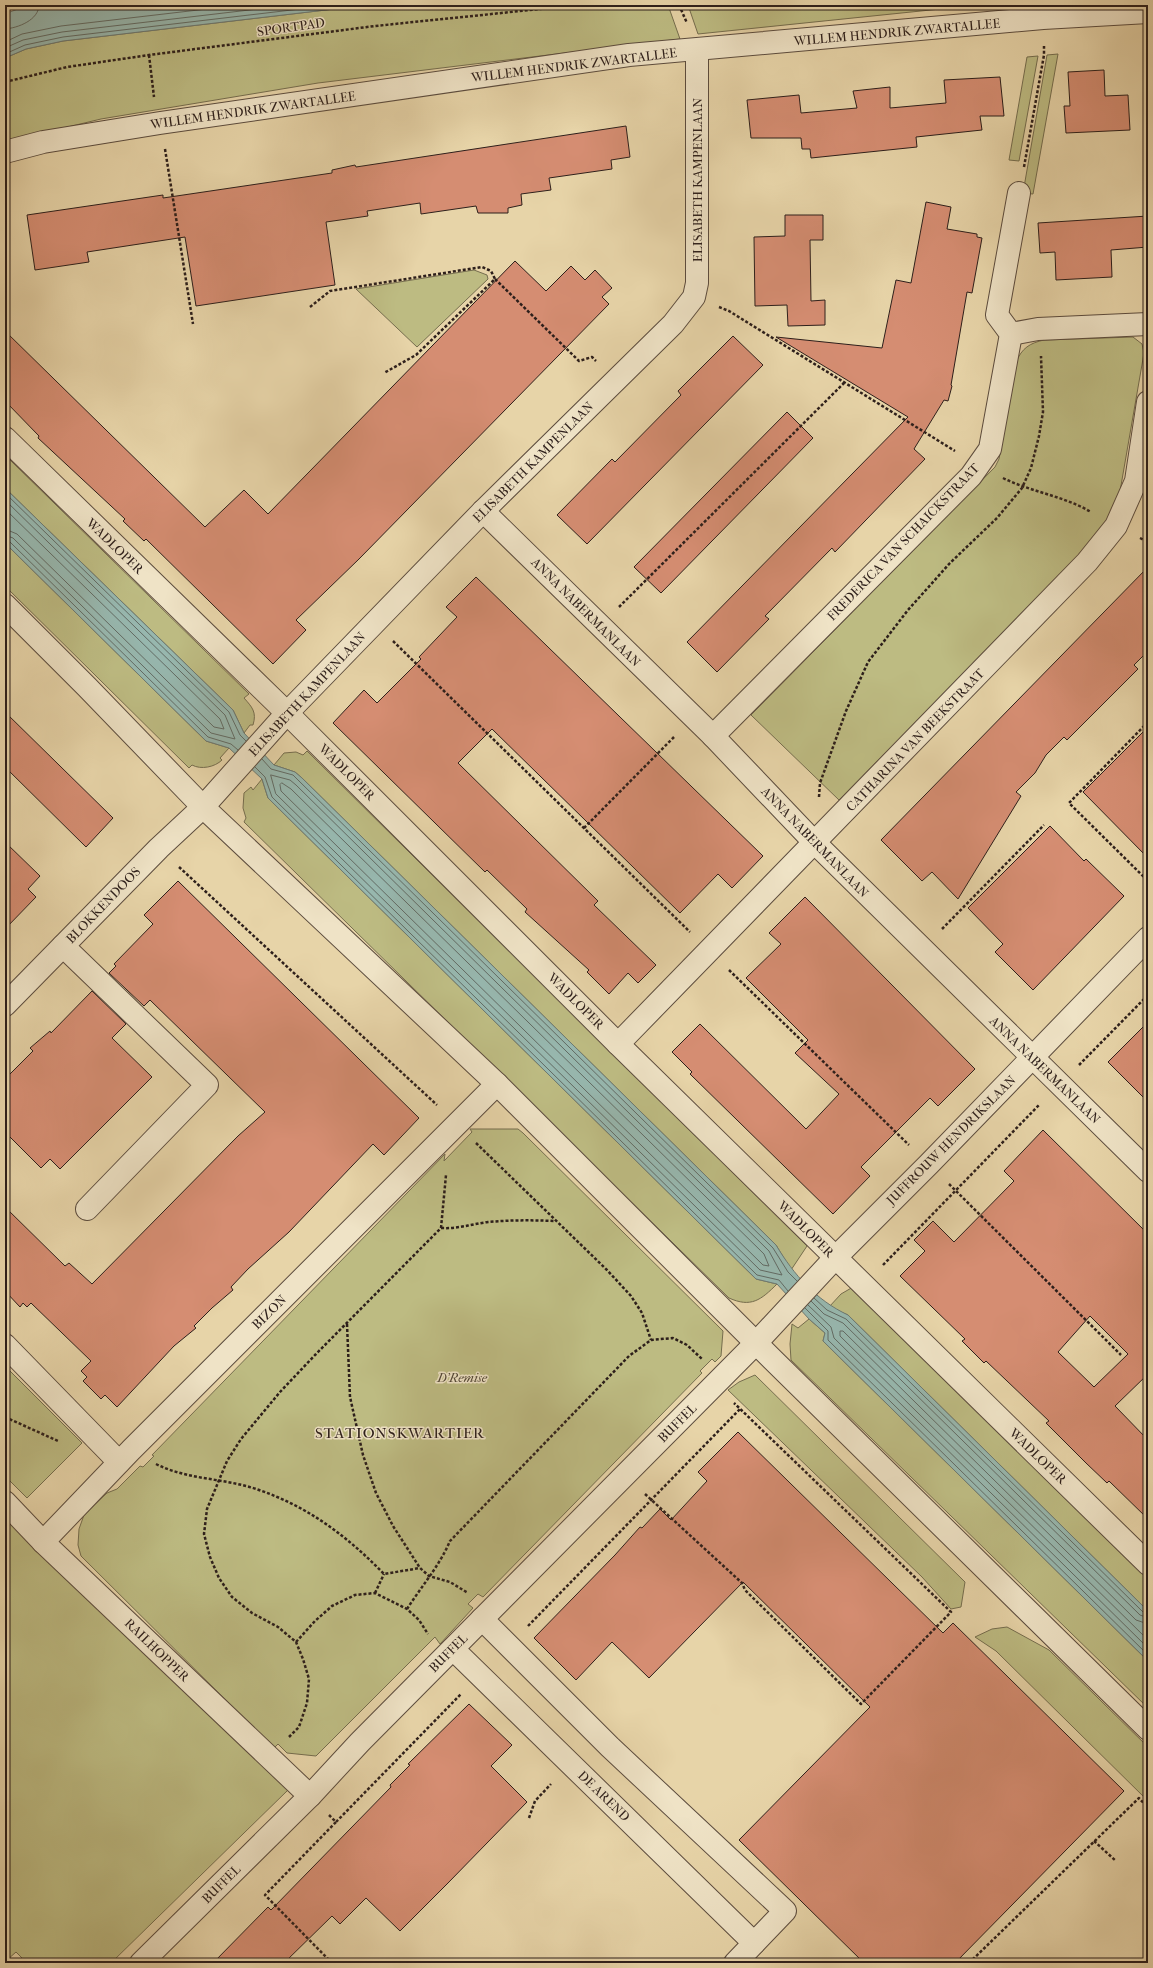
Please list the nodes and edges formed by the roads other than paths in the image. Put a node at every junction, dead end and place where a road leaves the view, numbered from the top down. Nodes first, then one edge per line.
1 (1148, 12) edge
2 (698, 50) junction
3 (5, 152) edge
4 (1019, 193) road end
5 (1148, 324) edge
6 (1011, 334) junction
7 (1148, 402) edge
8 (5, 438) edge
9 (483, 511) junction
10 (5, 605) edge
11 (287, 713) junction
12 (713, 736) junction
13 (203, 807) junction
14 (815, 843) junction
15 (1148, 938) edge
16 (63, 946) junction
17 (5, 1005) edge
18 (618, 1044) junction
19 (1032, 1058) junction
20 (496, 1084) junction
21 (1148, 1171) edge
22 (87, 1209) dead end
23 (835, 1258) junction
24 (756, 1343) junction
25 (5, 1344) edge
26 (125, 1456) junction
27 (5, 1502) edge
28 (43, 1542) junction
29 (1148, 1564) edge
30 (486, 1616) junction
31 (448, 1653) junction
32 (1148, 1729) edge
33 (310, 1796) junction
34 (754, 1943) junction
35 (140, 1963) edge
36 (735, 1963) edge

1 - 2 street, WILLEM HENDRIK ZWARTALLEE
2 - 3 street, WILLEM HENDRIK ZWARTALLEE
2 - 9 street, ELISABETH KAMPENLAAN
4 - 6 street
5 - 6 street
6 - 12 street, FREDERICA VAN SCHAICKSTRAAT
7 - 14 street, CATHARINA VAN BEEKSTRAAT
8 - 11 street, WADLOPER
9 - 11 street, ELISABETH KAMPENLAAN
9 - 12 street, ANNA NABERMANLAAN
10 - 13 street
11 - 13 street, ELISABETH KAMPENLAAN
11 - 18 street, WADLOPER
12 - 14 street, ANNA NABERMANLAAN
13 - 16 street, BLOKKENDOOS
13 - 20 street
14 - 18 street, CATHARINA VAN BEEKSTRAAT
14 - 19 street, ANNA NABERMANLAAN
15 - 19 street, JUFFROUW HENDRIKSLAAN
16 - 17 street, BLOKKENDOOS
16 - 22 street
18 - 23 street, WADLOPER
19 - 21 street, ANNA NABERMANLAAN
19 - 23 street, JUFFROUW HENDRIKSLAAN
20 - 24 street
20 - 26 street, BIZON
23 - 24 street, JUFFROUW HENDRIKSLAAN
23 - 29 street, WADLOPER
24 - 30 street, BUFFEL
24 - 32 street
25 - 26 street
26 - 28 street, BIZON
27 - 28 street, RAILHOPPER
28 - 33 street, RAILHOPPER
30 - 31 street, BUFFEL
30 - 34 street
31 - 33 street, BUFFEL
31 - 34 street, DE AREND
33 - 35 street, BUFFEL
34 - 36 street

